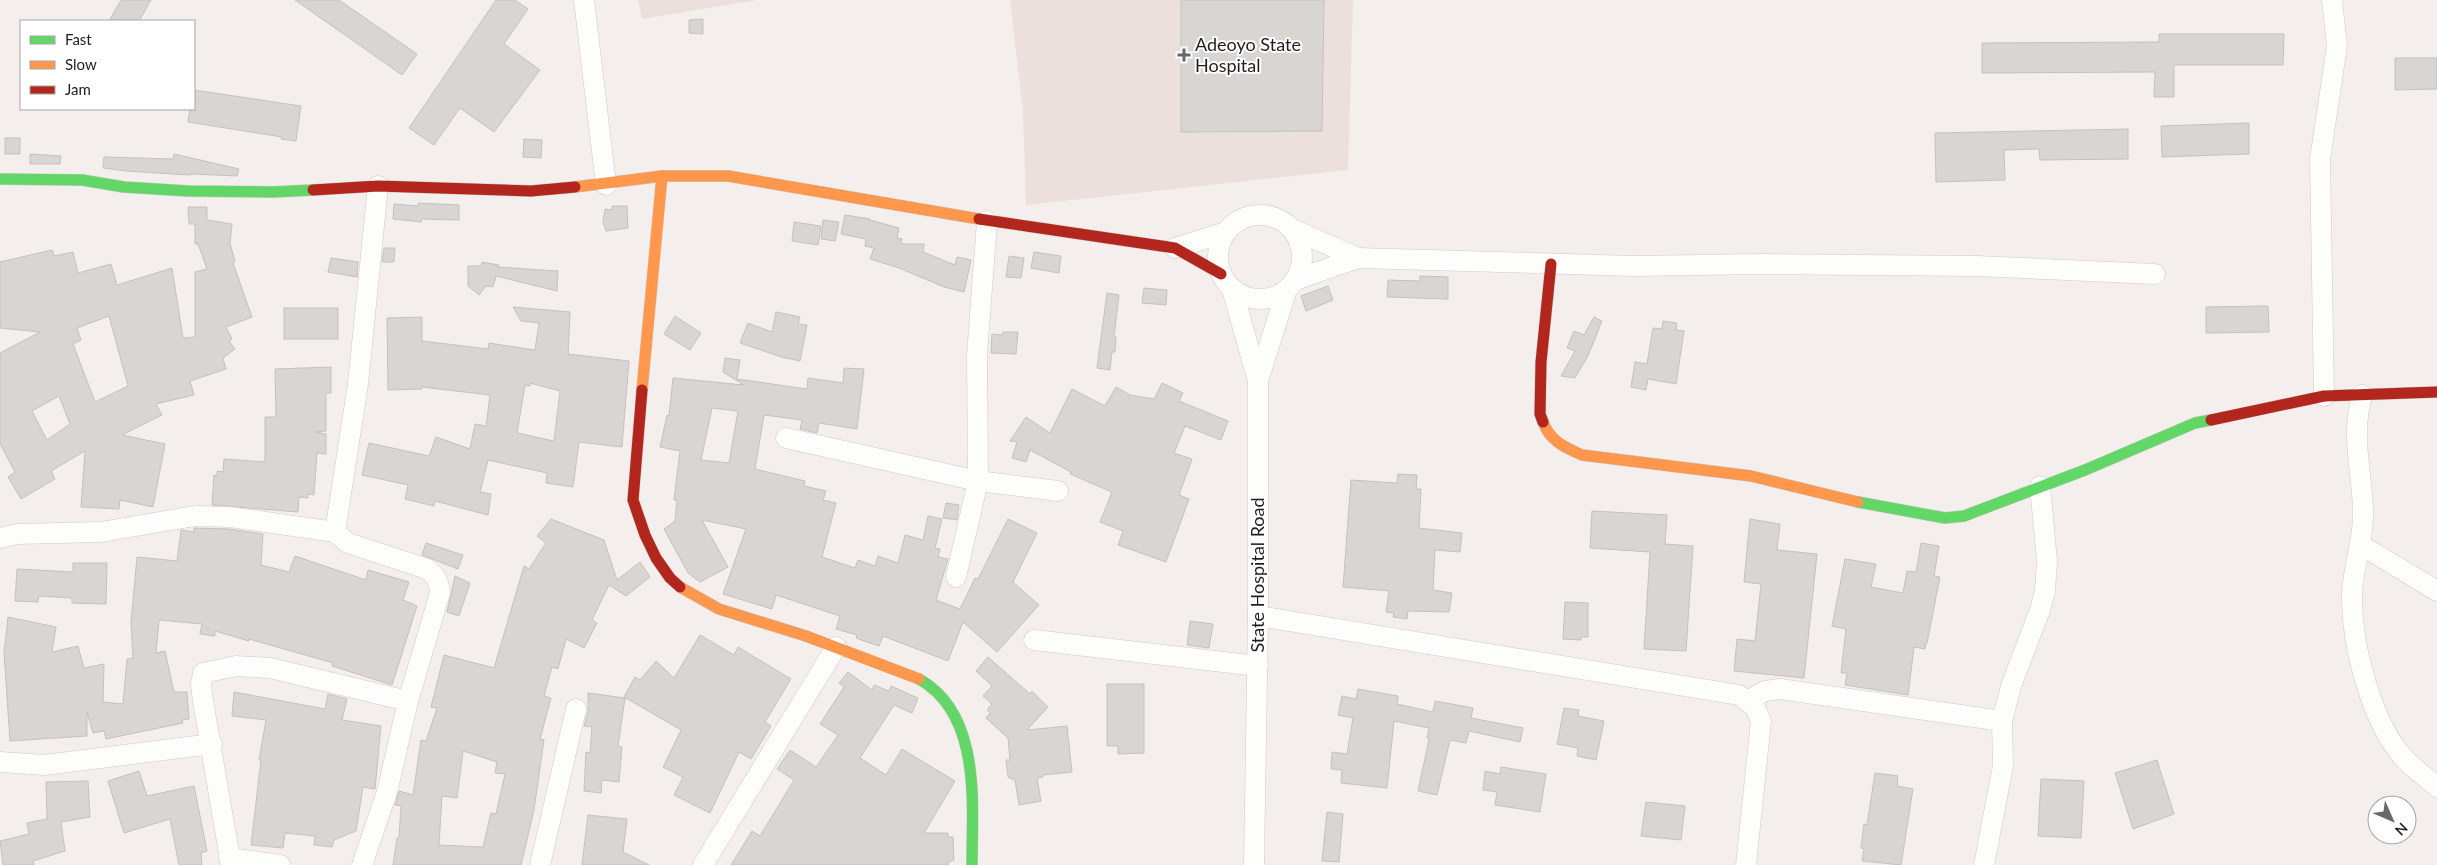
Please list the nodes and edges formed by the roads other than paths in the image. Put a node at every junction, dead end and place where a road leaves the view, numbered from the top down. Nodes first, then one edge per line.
1 (584, 0) edge
2 (2332, 0) edge
3 (662, 176) junction
4 (0, 179) edge
5 (606, 185) junction
6 (378, 186) junction
7 (987, 221) junction
8 (1292, 229) junction
9 (1226, 232) junction
10 (1175, 248) junction
11 (1358, 258) junction
12 (1551, 264) junction
13 (2155, 274) dead end
14 (1227, 282) junction
15 (1291, 284) junction
16 (1258, 381) junction
17 (2437, 392) edge
18 (2362, 395) junction
19 (2324, 396) junction
20 (786, 438) dead end
21 (978, 481) junction
22 (2040, 486) junction
23 (1058, 491) dead end
24 (335, 532) junction
25 (0, 538) edge
26 (2361, 545) junction
27 (956, 577) dead end
28 (2437, 591) edge
29 (1258, 616) junction
30 (1034, 640) dead end
31 (836, 647) junction
32 (1258, 666) junction
33 (408, 701) junction
34 (1747, 701) junction
35 (576, 709) dead end
36 (2002, 721) junction
37 (212, 744) junction
38 (0, 762) edge
39 (2437, 787) edge
40 (230, 861) edge
41 (280, 865) edge
42 (362, 865) edge
43 (540, 865) edge
44 (703, 865) edge
45 (972, 865) edge
46 (1254, 865) edge
47 (1746, 865) edge
48 (1984, 865) edge

1 - 5 street
2 - 19 street
3 - 5 street
3 - 7 street
3 - 31 street
4 - 6 street
5 - 6 street
6 - 24 street
7 - 10 street
7 - 21 street
8 - 9 street
8 - 11 street
8 - 15 street
9 - 10 street
9 - 14 street
10 - 14 street
11 - 12 street
11 - 15 street
12 - 13 street
12 - 22 street
14 - 15 street
14 - 16 street
15 - 16 street, State Hospital Road
16 - 29 street, State Hospital Road
17 - 18 street
18 - 19 street
18 - 26 street
19 - 22 street
20 - 21 street
21 - 23 street
21 - 27 street
22 - 36 street
24 - 25 street
24 - 33 street
26 - 28 street
26 - 39 street
29 - 32 street, State Hospital Road
29 - 34 street
30 - 32 street
31 - 44 street
31 - 45 street
32 - 46 street, State Hospital Road
33 - 37 street
33 - 42 street
34 - 36 street
34 - 47 street
35 - 43 street
36 - 48 street
37 - 38 street
37 - 40 street
40 - 41 street

